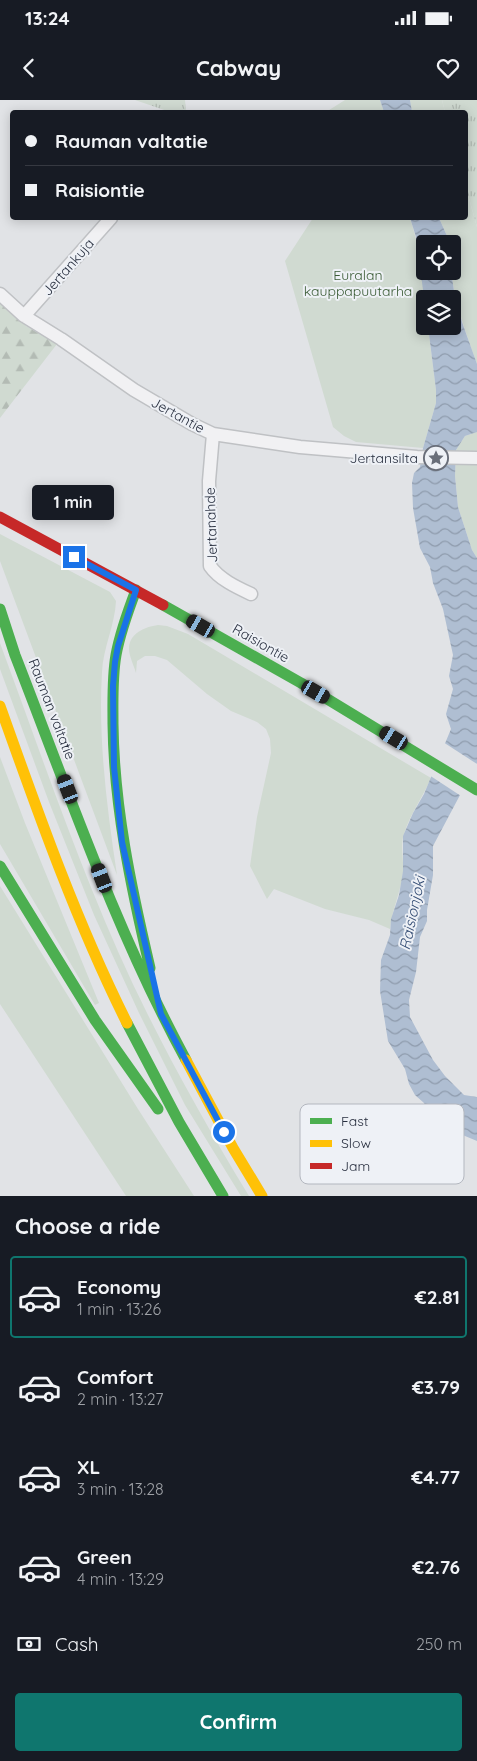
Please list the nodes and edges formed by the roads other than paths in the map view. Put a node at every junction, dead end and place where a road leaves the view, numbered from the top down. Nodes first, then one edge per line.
1 (109, 220) edge
2 (0, 294) edge
3 (24, 316) junction
4 (213, 434) junction
5 (477, 458) edge
6 (0, 517) edge
7 (136, 590) junction
8 (251, 594) dead end
9 (0, 609) edge
10 (0, 706) edge
11 (477, 790) edge
12 (0, 866) edge
13 (161, 1014) junction
14 (208, 1171) junction
15 (223, 1196) edge
16 (262, 1196) edge

1 - 3 street, Jertankuja
2 - 3 street, Jertantie
3 - 4 street, Jertantie
4 - 5 street, Jertantie
4 - 8 street, Jertanahde
6 - 7 main road, Raisiontie
7 - 11 main road, Raisiontie
7 - 13 main road
9 - 13 main road, Rauman valtatie
10 - 14 main road
12 - 14 main road
13 - 16 main road, Rauman valtatie
14 - 15 main road

